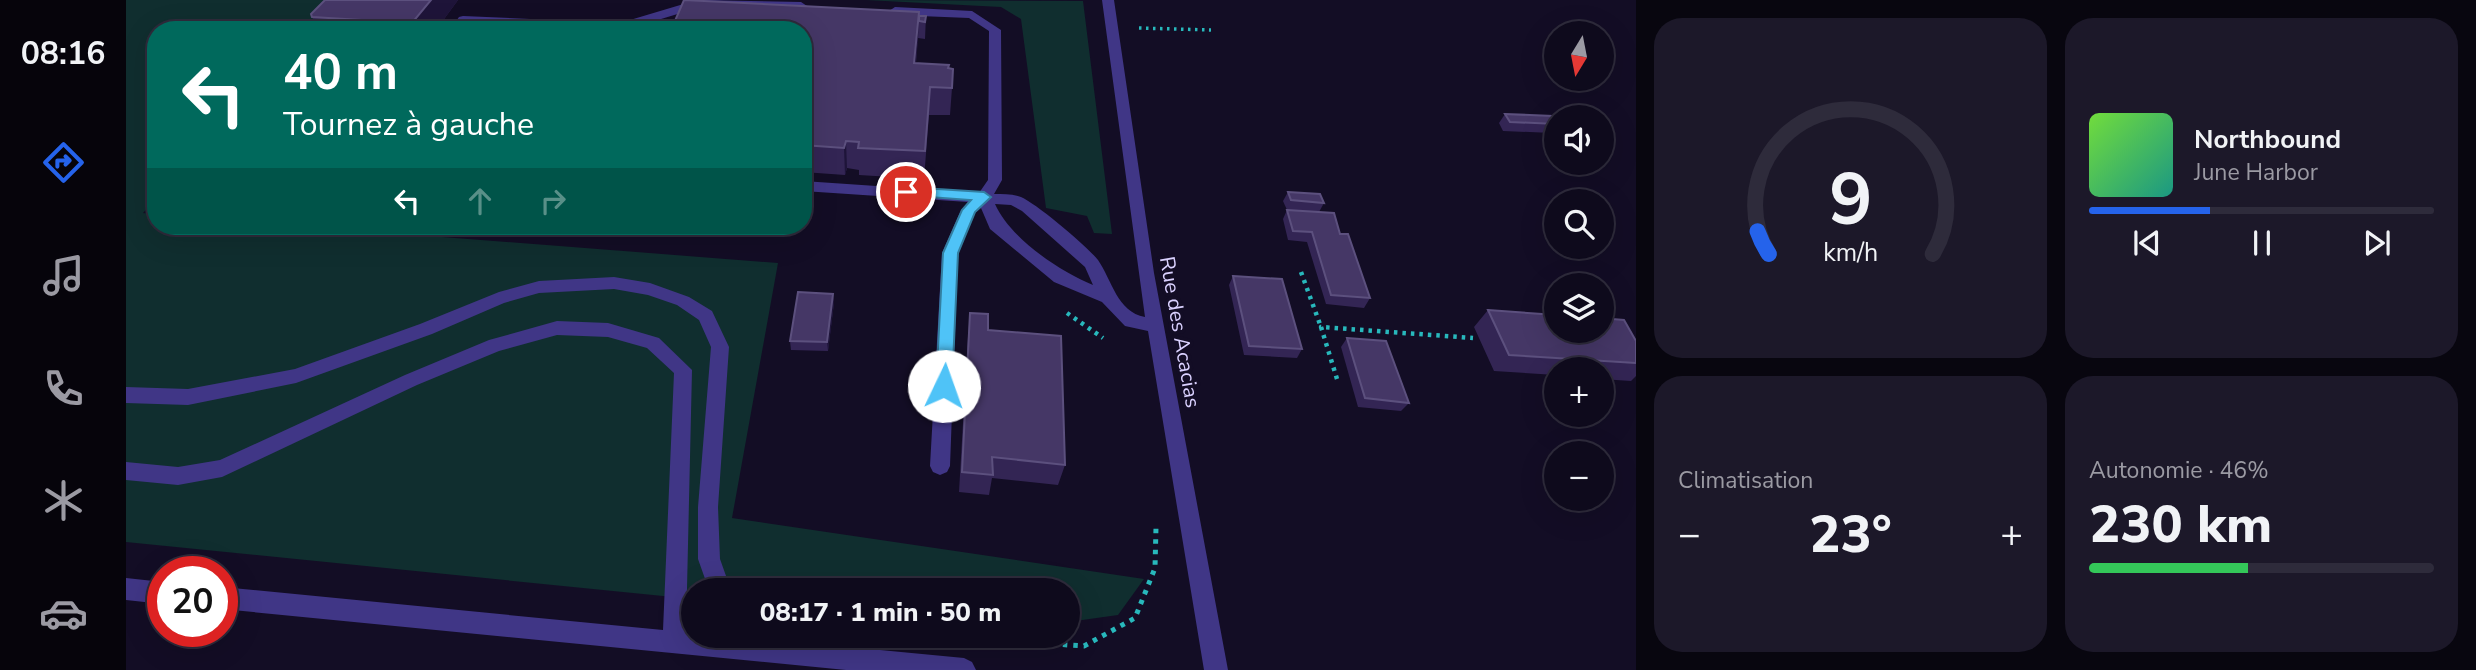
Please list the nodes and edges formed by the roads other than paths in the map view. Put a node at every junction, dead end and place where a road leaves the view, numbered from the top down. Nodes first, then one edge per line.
1 (1108, 0) edge
2 (812, 6) edge
3 (879, 10) edge
4 (462, 21) edge
5 (486, 21) edge
6 (641, 21) edge
7 (812, 187) edge
8 (984, 197) junction
9 (1108, 298) junction
10 (1156, 326) junction
11 (126, 395) edge
12 (940, 466) dead end
13 (126, 471) edge
14 (716, 578) edge
15 (126, 589) edge
16 (147, 591) edge
17 (238, 600) edge
18 (674, 642) junction
19 (681, 642) edge
20 (786, 648) edge
21 (964, 670) edge
22 (1216, 670) edge

1 - 10 lane, Rue des Acacias
2 - 6 lane
3 - 8 lane
4 - 5 lane
7 - 8 lane
8 - 9 lane
8 - 9 lane
8 - 12 lane
9 - 10 lane
10 - 22 lane, Rue des Acacias
11 - 14 lane
13 - 18 lane
15 - 16 lane
17 - 18 lane
18 - 19 lane
20 - 21 lane

